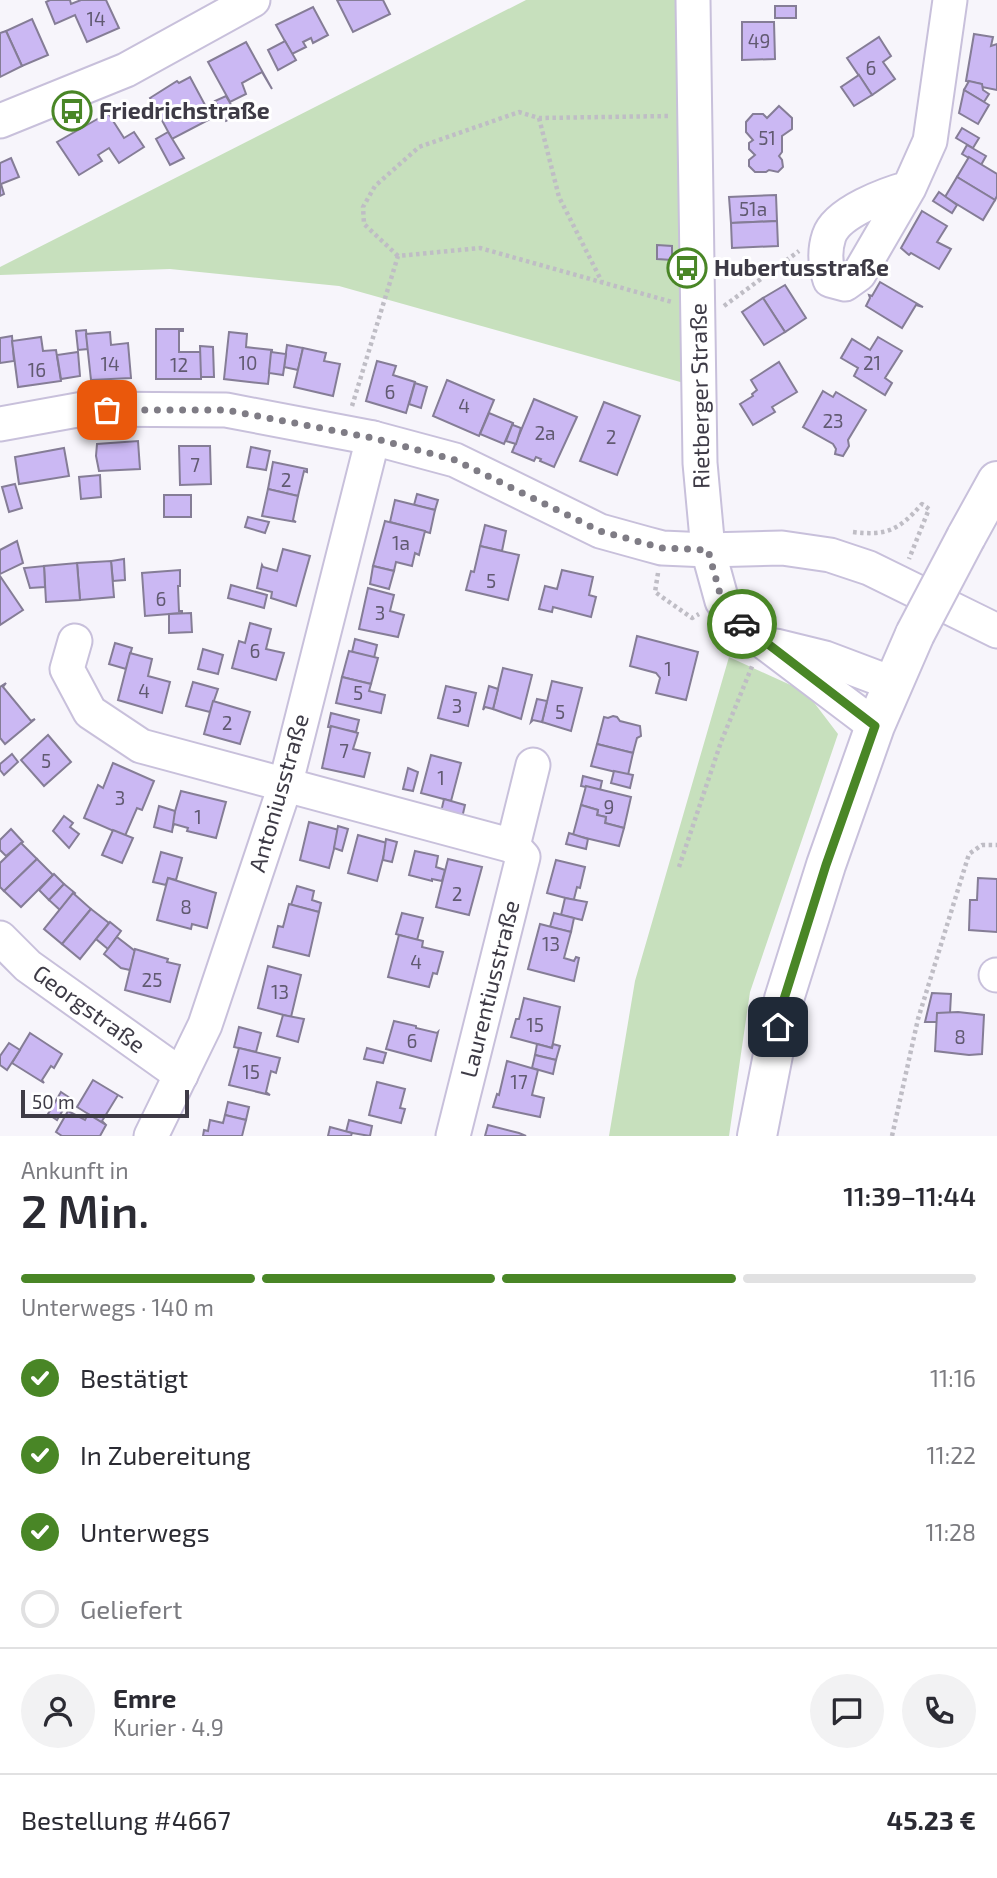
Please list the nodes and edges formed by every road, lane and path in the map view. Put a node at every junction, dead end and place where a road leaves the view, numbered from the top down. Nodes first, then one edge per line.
1 (253, 0) edge
2 (693, 0) edge
3 (950, 0) edge
4 (695, 116) junction
5 (540, 118) junction
6 (0, 121) edge
7 (909, 188) junction
8 (829, 233) junction
9 (398, 256) junction
10 (602, 282) junction
11 (650, 295) dead end
12 (698, 310) junction
13 (0, 424) edge
14 (359, 435) junction
15 (997, 481) edge
16 (848, 531) dead end
17 (875, 534) junction
18 (881, 540) dead end
19 (708, 550) junction
20 (906, 566) dead end
21 (997, 631) edge
22 (75, 641) dead end
23 (766, 642) junction
24 (894, 684) junction
25 (875, 726) junction
26 (533, 765) dead end
27 (285, 786) junction
28 (997, 845) edge
29 (513, 846) junction
30 (679, 867) dead end
31 (0, 938) edge
32 (181, 1075) junction
33 (151, 1136) edge
34 (453, 1136) edge
35 (757, 1136) edge
36 (892, 1136) edge

1 - 6 street
2 - 4 street, Rietberger Straße
3 - 7 street
4 - 5 path
4 - 12 street, Rietberger Straße
5 - 9 path
5 - 10 path
7 - 8 street
7 - 8 street
8 - 12 path
9 - 10 path
9 - 14 path
10 - 11 path
12 - 19 street, Rietberger Straße
13 - 14 street
14 - 19 street
14 - 27 street, Antoniusstraße
15 - 24 main road, bridge
16 - 17 path
17 - 18 path
17 - 20 path
19 - 21 street
19 - 23 street, Rietberger Straße
22 - 27 street
23 - 24 street, Rietberger Straße
23 - 25 street, Rietberger Straße
23 - 30 path
24 - 25 main road
25 - 35 main road
26 - 29 street, Laurentiusstraße
27 - 29 street
27 - 32 street, Antoniusstraße
28 - 36 path
29 - 34 street, Laurentiusstraße
31 - 32 street, Georgstraße
32 - 33 street, Antoniusstraße

